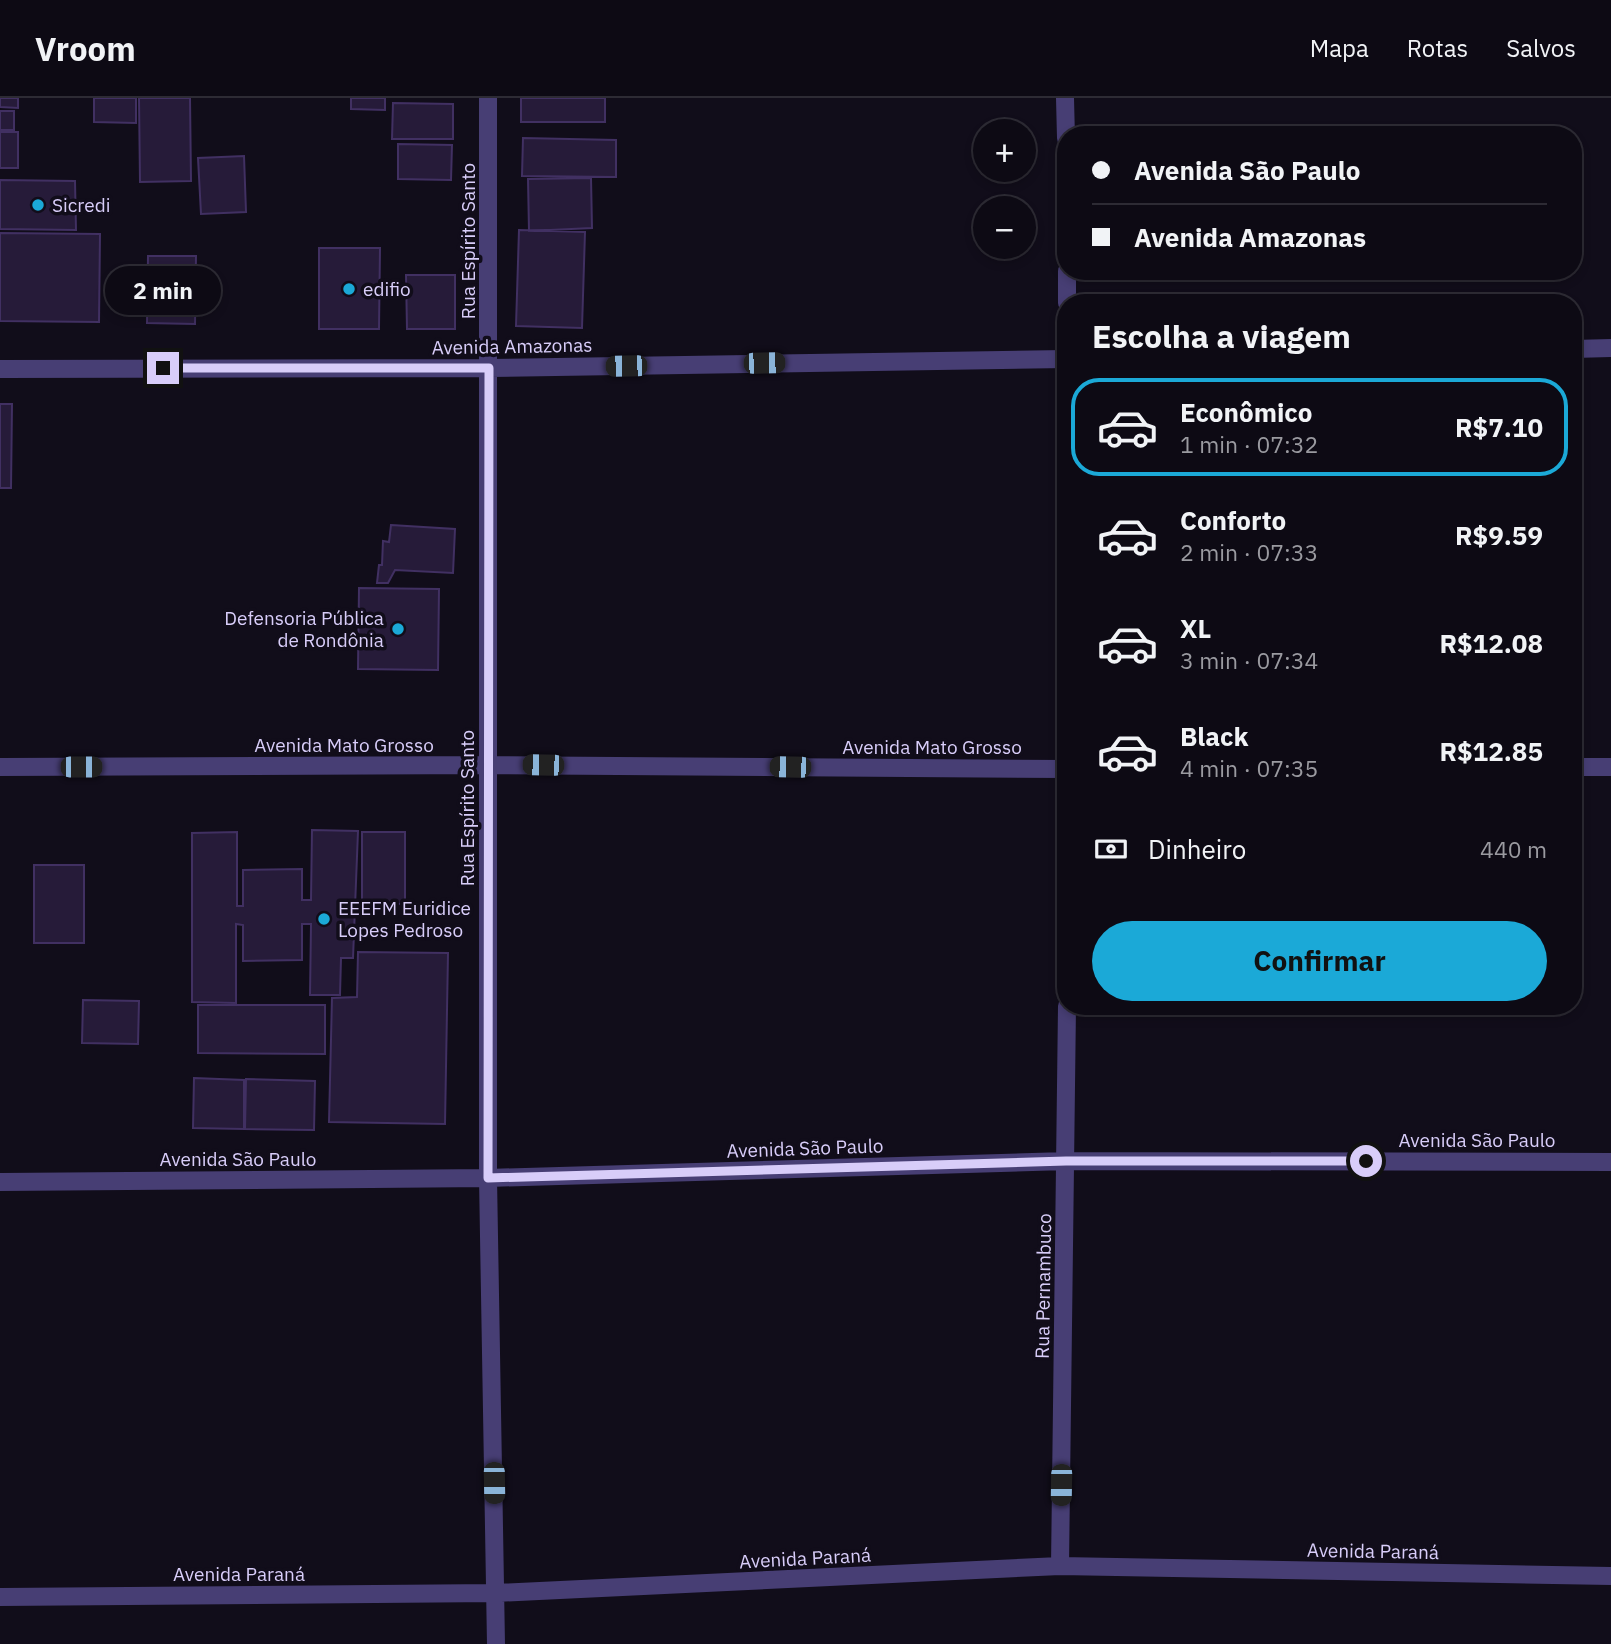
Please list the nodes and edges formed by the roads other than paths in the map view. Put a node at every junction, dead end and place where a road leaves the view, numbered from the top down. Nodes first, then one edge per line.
1 (488, 98) edge
2 (1065, 98) edge
3 (1066, 126) edge
4 (1611, 348) edge
5 (1582, 349) edge
6 (1057, 359) edge
7 (489, 368) junction
8 (0, 369) edge
9 (488, 765) junction
10 (0, 767) edge
11 (1582, 767) edge
12 (1611, 767) edge
13 (1057, 769) edge
14 (1067, 1015) edge
15 (1066, 1161) junction
16 (1611, 1161) edge
17 (488, 1178) junction
18 (0, 1182) edge
19 (1060, 1566) junction
20 (1611, 1576) edge
21 (496, 1593) junction
22 (0, 1597) edge
23 (496, 1644) edge

1 - 7 street, Rua Espírito Santo
2 - 3 street
4 - 5 street
6 - 7 street, Avenida Amazonas
7 - 8 street, Avenida Amazonas
7 - 9 street, Rua Espírito Santo
9 - 10 street, Avenida Mato Grosso
9 - 13 street, Avenida Mato Grosso
9 - 17 street, Rua Espírito Santo
11 - 12 street
14 - 15 street, Rua Pernambuco
15 - 16 street, Avenida São Paulo
15 - 17 street, Avenida São Paulo
15 - 19 street, Rua Pernambuco
17 - 18 street, Avenida São Paulo
17 - 21 street, Rua Espírito Santo
19 - 20 street, Avenida Paraná
19 - 21 street, Avenida Paraná
21 - 22 street, Avenida Paraná
21 - 23 street, Rua Espírito Santo

